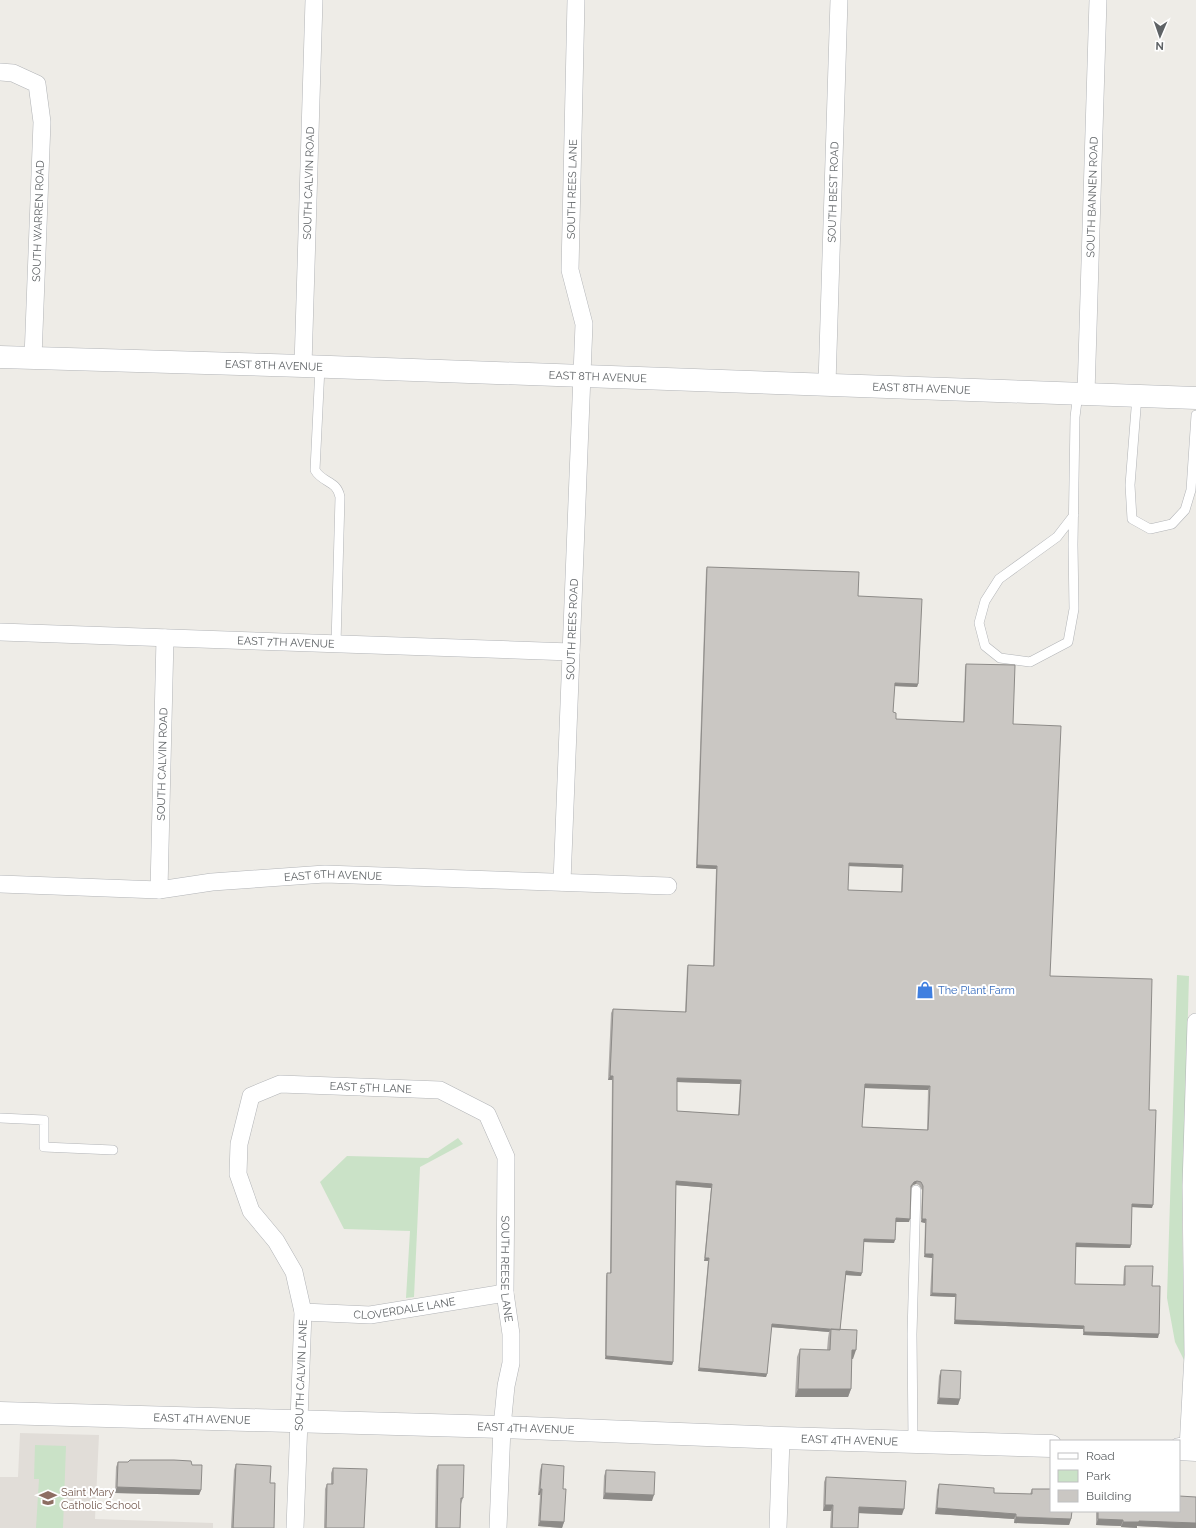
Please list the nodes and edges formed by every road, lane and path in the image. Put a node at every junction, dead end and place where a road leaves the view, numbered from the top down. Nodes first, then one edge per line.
1 (314, 0) edge
2 (576, 0) edge
3 (839, 0) edge
4 (1098, 0) edge
5 (0, 72) edge
6 (0, 357) edge
7 (33, 358) junction
8 (311, 366) junction
9 (581, 376) junction
10 (827, 384) junction
11 (1082, 393) junction
12 (1137, 396) junction
13 (1196, 398) edge
14 (1196, 415) edge
15 (1074, 515) junction
16 (0, 632) edge
17 (165, 638) junction
18 (336, 644) junction
19 (571, 652) junction
20 (562, 882) junction
21 (0, 884) edge
22 (668, 886) dead end
23 (159, 890) junction
24 (1196, 1022) edge
25 (252, 1096) joint
26 (487, 1114) joint
27 (0, 1118) edge
28 (113, 1150) dead end
29 (1193, 1186) edge
30 (916, 1190) dead end
31 (505, 1292) junction
32 (303, 1312) junction
33 (0, 1413) edge
34 (299, 1422) junction
35 (502, 1427) junction
36 (781, 1438) junction
37 (913, 1442) junction
38 (1050, 1446) edge
39 (1188, 1450) edge
40 (295, 1528) edge
41 (498, 1528) edge
42 (778, 1528) edge

1 - 8 street, SOUTH CALVIN ROAD
2 - 9 street, SOUTH REES LANE
3 - 10 street, SOUTH BEST ROAD
4 - 11 street, SOUTH BANNEN ROAD
5 - 7 street, SOUTH WARREN ROAD
6 - 7 street, EAST 8TH AVENUE
7 - 8 street, EAST 8TH AVENUE
8 - 9 street, EAST 8TH AVENUE
8 - 18 lane
9 - 10 street, EAST 8TH AVENUE
9 - 19 street, SOUTH REES ROAD
10 - 11 street, EAST 8TH AVENUE
11 - 12 street, EAST 8TH AVENUE
11 - 15 lane
12 - 13 street, EAST 8TH AVENUE
12 - 14 lane
15 - 15 lane
16 - 17 street, EAST 7TH AVENUE
17 - 18 street, EAST 7TH AVENUE
17 - 23 street, SOUTH CALVIN ROAD
18 - 19 street, EAST 7TH AVENUE
19 - 20 street, SOUTH REES ROAD
20 - 22 street, EAST 6TH AVENUE
20 - 23 street, EAST 6TH AVENUE
21 - 23 street, EAST 6TH AVENUE
24 - 29 street
25 - 26 street, EAST 5TH LANE
25 - 32 street, SOUTH CALVIN LANE
26 - 31 street, SOUTH REESE LANE
27 - 28 lane
29 - 39 street
30 - 37 lane
31 - 32 street, CLOVERDALE LANE
31 - 35 street, SOUTH REESE LANE
32 - 34 street, SOUTH CALVIN LANE
33 - 34 street, EAST 4TH AVENUE
34 - 35 street, EAST 4TH AVENUE
34 - 40 street, SOUTH CALVIN LANE
35 - 36 street, EAST 4TH AVENUE
35 - 41 street, SOUTH REESE LANE
36 - 37 street, EAST 4TH AVENUE
36 - 42 street
37 - 38 street, EAST 4TH AVENUE

